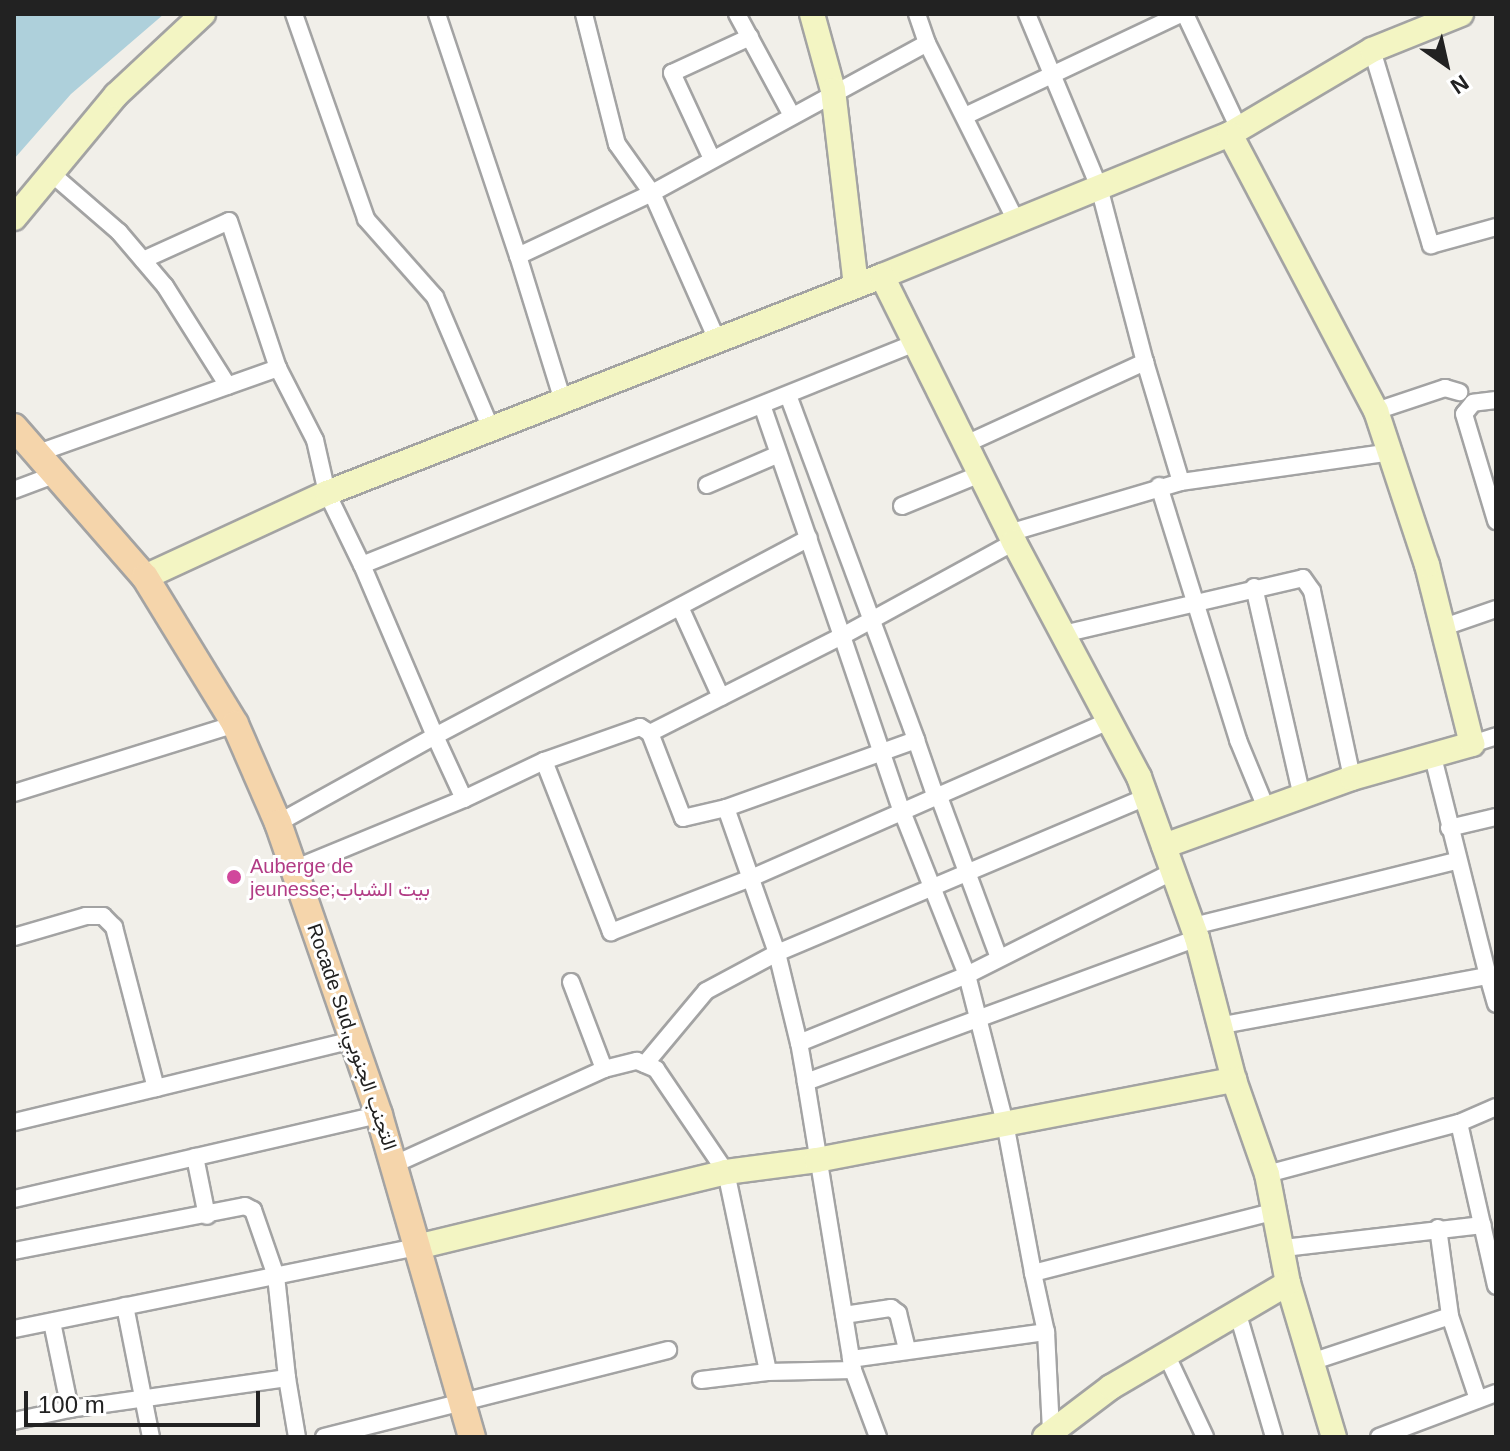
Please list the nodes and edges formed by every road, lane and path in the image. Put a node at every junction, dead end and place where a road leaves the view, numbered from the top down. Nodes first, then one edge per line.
1 (203, 14) edge
2 (294, 14) edge
3 (437, 14) edge
4 (584, 14) edge
5 (737, 14) edge
6 (812, 14) edge
7 (917, 14) edge
8 (1027, 14) edge
9 (1183, 14) edge
10 (1461, 14) edge
11 (1439, 18) edge
12 (750, 37) junction
13 (927, 43) junction
14 (1372, 50) junction
15 (1050, 74) junction
16 (833, 90) junction
17 (791, 114) junction
18 (965, 116) junction
19 (1234, 132) junction
20 (712, 159) junction
21 (52, 174) junction
22 (1099, 187) junction
23 (652, 193) junction
24 (14, 218) edge
25 (1016, 221) junction
26 (1496, 227) edge
27 (518, 256) junction
28 (143, 260) junction
29 (882, 276) junction
30 (856, 286) junction
31 (717, 340) junction
32 (915, 343) junction
33 (1145, 362) junction
34 (278, 368) junction
35 (228, 386) junction
36 (1459, 392) dead end
37 (788, 395) junction
38 (1496, 400) edge
39 (563, 401) junction
40 (762, 405) junction
41 (1376, 411) junction
42 (14, 427) edge
43 (491, 429) junction
44 (968, 443) junction
45 (1391, 452) junction
46 (38, 453) junction
47 (779, 454) junction
48 (59, 473) junction
49 (983, 473) junction
50 (1181, 482) junction
51 (707, 485) dead end
52 (1159, 486) junction
53 (14, 490) edge
54 (327, 493) junction
55 (902, 506) dead end
56 (1496, 521) edge
57 (809, 538) junction
58 (1011, 538) junction
59 (362, 565) junction
60 (145, 577) junction
61 (1254, 587) junction
62 (1196, 602) junction
63 (680, 607) junction
64 (1496, 609) edge
65 (874, 618) junction
66 (1444, 627) junction
67 (1063, 634) junction
68 (842, 636) junction
69 (721, 697) junction
70 (1109, 721) junction
71 (235, 724) junction
72 (650, 733) junction
73 (435, 736) junction
74 (1496, 736) edge
75 (916, 740) junction
76 (1472, 744) junction
77 (882, 753) junction
78 (1433, 757) junction
79 (544, 761) junction
80 (1352, 778) junction
81 (14, 793) edge
82 (937, 794) junction
83 (1302, 796) junction
84 (1146, 797) junction
85 (464, 799) junction
86 (726, 808) junction
87 (1266, 808) junction
88 (901, 809) junction
89 (1496, 817) edge
90 (278, 823) junction
91 (1449, 828) junction
92 (1164, 846) junction
93 (1455, 861) junction
94 (294, 869) junction
95 (968, 871) junction
96 (1172, 872) junction
97 (751, 878) junction
98 (930, 886) junction
99 (1195, 932) junction
100 (14, 937) edge
101 (777, 953) junction
102 (999, 958) junction
103 (967, 975) junction
104 (1492, 976) edge
105 (571, 982) dead end
106 (1496, 1004) edge
107 (980, 1020) junction
108 (1223, 1025) junction
109 (353, 1040) junction
110 (799, 1043) junction
111 (645, 1064) junction
112 (604, 1069) junction
113 (1234, 1080) junction
114 (806, 1082) junction
115 (156, 1088) junction
116 (1496, 1107) edge
117 (379, 1115) junction
118 (14, 1122) edge
119 (1005, 1123) junction
120 (1459, 1123) junction
121 (195, 1157) junction
122 (817, 1160) junction
123 (395, 1164) junction
124 (726, 1172) junction
125 (1267, 1174) junction
126 (14, 1199) edge
127 (1276, 1211) junction
128 (207, 1216) junction
129 (1483, 1225) junction
130 (1438, 1228) junction
131 (421, 1246) junction
132 (1284, 1248) junction
133 (14, 1251) edge
134 (1033, 1273) junction
135 (276, 1276) junction
136 (1288, 1283) junction
137 (1496, 1286) edge
138 (125, 1306) junction
139 (1237, 1311) junction
140 (844, 1315) junction
141 (1450, 1316) junction
142 (52, 1322) junction
143 (14, 1329) edge
144 (1046, 1332) junction
145 (907, 1348) junction
146 (668, 1350) dead end
147 (1166, 1354) junction
148 (1311, 1362) junction
149 (852, 1364) junction
150 (768, 1372) junction
151 (287, 1378) junction
152 (701, 1380) dead end
153 (1496, 1393) edge
154 (143, 1398) junction
155 (1478, 1399) junction
156 (463, 1400) junction
157 (70, 1409) junction
158 (14, 1421) edge
159 (1051, 1435) edge
160 (875, 1436) edge
161 (1387, 1436) edge
162 (151, 1437) edge
163 (297, 1437) edge
164 (324, 1437) edge
165 (472, 1437) edge
166 (1205, 1437) edge
167 (1274, 1437) edge
168 (1334, 1437) edge

1 - 21 street
2 - 43 street
3 - 27 street
4 - 23 street
5 - 12 street
6 - 16 street
7 - 13 street
8 - 15 street
9 - 15 street
9 - 19 street
10 - 11 street
11 - 14 street
12 - 17 street
12 - 20 street
13 - 16 street
13 - 18 street
14 - 19 street
14 - 26 street
15 - 18 street
15 - 22 street
16 - 17 street
16 - 30 street
17 - 20 street
18 - 25 street
19 - 22 street
19 - 41 street
20 - 23 street
21 - 24 street
21 - 28 street
22 - 25 street
22 - 33 street
23 - 27 street
23 - 31 street
25 - 29 street
27 - 39 street
28 - 34 street
28 - 35 street
29 - 30 street
29 - 32 street
30 - 31 street
31 - 39 street
32 - 37 street
32 - 44 street
33 - 44 street
33 - 50 street
34 - 35 street
34 - 54 street
35 - 46 street
36 - 41 street
37 - 40 street
37 - 65 street
38 - 56 street
39 - 43 street
40 - 47 street
40 - 59 street
41 - 45 street
42 - 46 main road, Rocade Sud,التجنب الجنوبي
43 - 54 street
44 - 49 street
45 - 50 street
45 - 66 street
46 - 48 main road, Rocade Sud,التجنب الجنوبي
47 - 51 street
47 - 57 street
48 - 53 street
48 - 60 main road, Rocade Sud,التجنب الجنوبي
49 - 55 street
49 - 58 street
50 - 52 street
52 - 58 street
52 - 62 street
54 - 59 street
54 - 60 street
57 - 63 street
57 - 68 street
58 - 65 street
58 - 67 street
59 - 73 street
60 - 71 main road, Rocade Sud,التجنب الجنوبي
61 - 62 street
61 - 80 street
61 - 83 street
62 - 67 street
62 - 87 street
63 - 69 street
63 - 73 street
64 - 66 street
65 - 68 street
65 - 75 street
66 - 76 street
67 - 70 street
68 - 69 street
68 - 77 street
69 - 72 street
70 - 82 street
70 - 84 street
71 - 81 street
71 - 90 main road, Rocade Sud,التجنب الجنوبي
72 - 79 street
72 - 86 street
73 - 85 street
73 - 90 street
74 - 76 street
75 - 77 street
75 - 82 street
76 - 78 street
77 - 86 street
77 - 88 street
78 - 80 street
78 - 91 street
79 - 85 street
79 - 97 street
80 - 83 street
82 - 88 street
82 - 95 street
83 - 87 street
84 - 92 street
84 - 95 street
85 - 94 street
86 - 97 street
87 - 92 street
88 - 97 street
88 - 98 street
89 - 91 street
90 - 94 main road, Rocade Sud,التجنب الجنوبي
91 - 93 street
92 - 96 street
93 - 99 street
93 - 104 street
94 - 109 main road, Rocade Sud,التجنب الجنوبي
95 - 98 street
95 - 102 street
96 - 99 street
96 - 102 street
97 - 101 street
98 - 101 street
98 - 103 street
99 - 107 street
99 - 108 street
100 - 115 street
101 - 110 street
101 - 111 street
102 - 103 street
103 - 107 street
103 - 110 street
104 - 106 street
104 - 108 street
105 - 112 street
107 - 114 street
107 - 119 street
108 - 113 street
109 - 115 street
109 - 117 main road, Rocade Sud,التجنب الجنوبي
110 - 114 street
111 - 112 street
111 - 124 street
112 - 123 street
113 - 119 street
113 - 125 street
114 - 122 street
115 - 118 street
116 - 120 street
117 - 121 street
117 - 123 main road, Rocade Sud,التجنب الجنوبي
119 - 122 street
119 - 134 street
120 - 125 street
120 - 129 street
121 - 126 street
121 - 128 street
122 - 124 street
122 - 140 street
123 - 131 main road, Rocade Sud,التجنب الجنوبي
124 - 131 street
124 - 150 street
125 - 127 street
127 - 132 street
127 - 134 street
128 - 133 street
128 - 135 street
129 - 130 street
129 - 137 street
130 - 132 street
130 - 141 street
131 - 135 street
131 - 156 main road, Rocade Sud,التجنب الجنوبي
132 - 136 street
134 - 144 street
135 - 138 street
135 - 151 street
136 - 139 street
136 - 148 street
138 - 142 street
138 - 154 street
139 - 147 street
139 - 167 street
140 - 145 street
140 - 149 street
141 - 148 street
141 - 155 street
142 - 143 street
142 - 157 street
144 - 145 street
144 - 159 street
145 - 149 street
146 - 156 street
147 - 159 street
147 - 166 street
148 - 168 street
149 - 150 street
149 - 160 street
150 - 152 street
151 - 154 street
151 - 163 street
153 - 155 street
154 - 157 street
154 - 162 street
155 - 161 street
156 - 164 street
156 - 165 main road, Rocade Sud,التجنب الجنوبي
157 - 158 street

